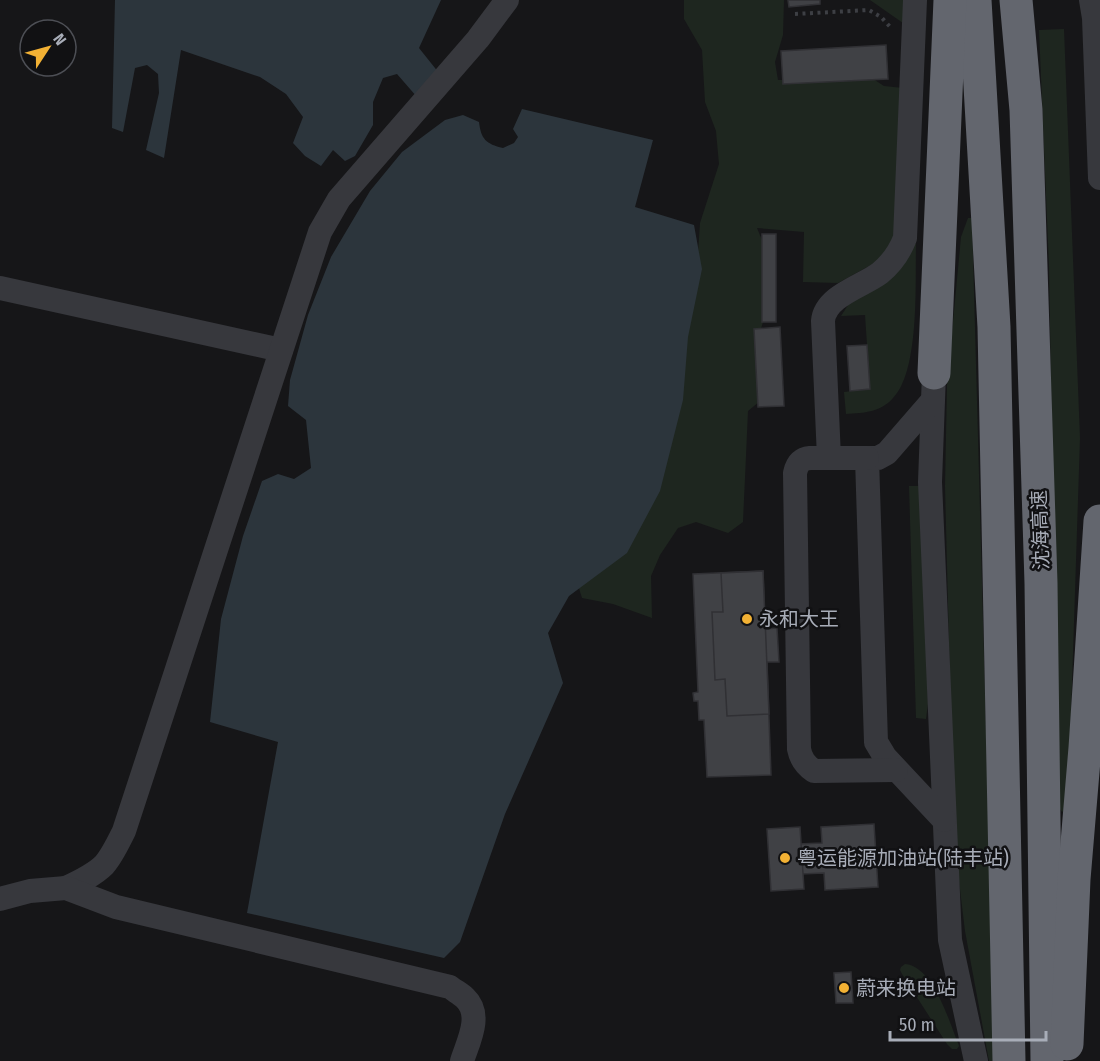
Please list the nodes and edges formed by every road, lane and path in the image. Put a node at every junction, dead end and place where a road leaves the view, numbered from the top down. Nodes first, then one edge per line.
1 (507, 0) edge
2 (915, 0) edge
3 (950, 0) edge
4 (975, 0) edge
5 (1016, 0) edge
6 (1091, 0) edge
7 (795, 14) dead end
8 (895, 32) dead end
9 (1100, 178) edge
10 (0, 288) edge
11 (281, 350) junction
12 (933, 387) junction
13 (830, 458) junction
14 (867, 458) junction
15 (1100, 521) edge
16 (896, 770) junction
17 (944, 820) junction
18 (66, 888) junction
19 (0, 899) edge
20 (462, 1061) edge
21 (976, 1061) edge
22 (1009, 1061) edge
23 (1047, 1061) edge
24 (1067, 1061) edge

1 - 11 street
2 - 13 street
3 - 12 highway
4 - 22 highway
5 - 23 highway, 沈海高速
6 - 9 street
7 - 8 path
10 - 11 street
11 - 18 street
12 - 14 street
12 - 17 street
13 - 14 street
13 - 16 street
14 - 16 street
15 - 24 highway
16 - 17 street
17 - 21 street
18 - 19 street
18 - 20 street

